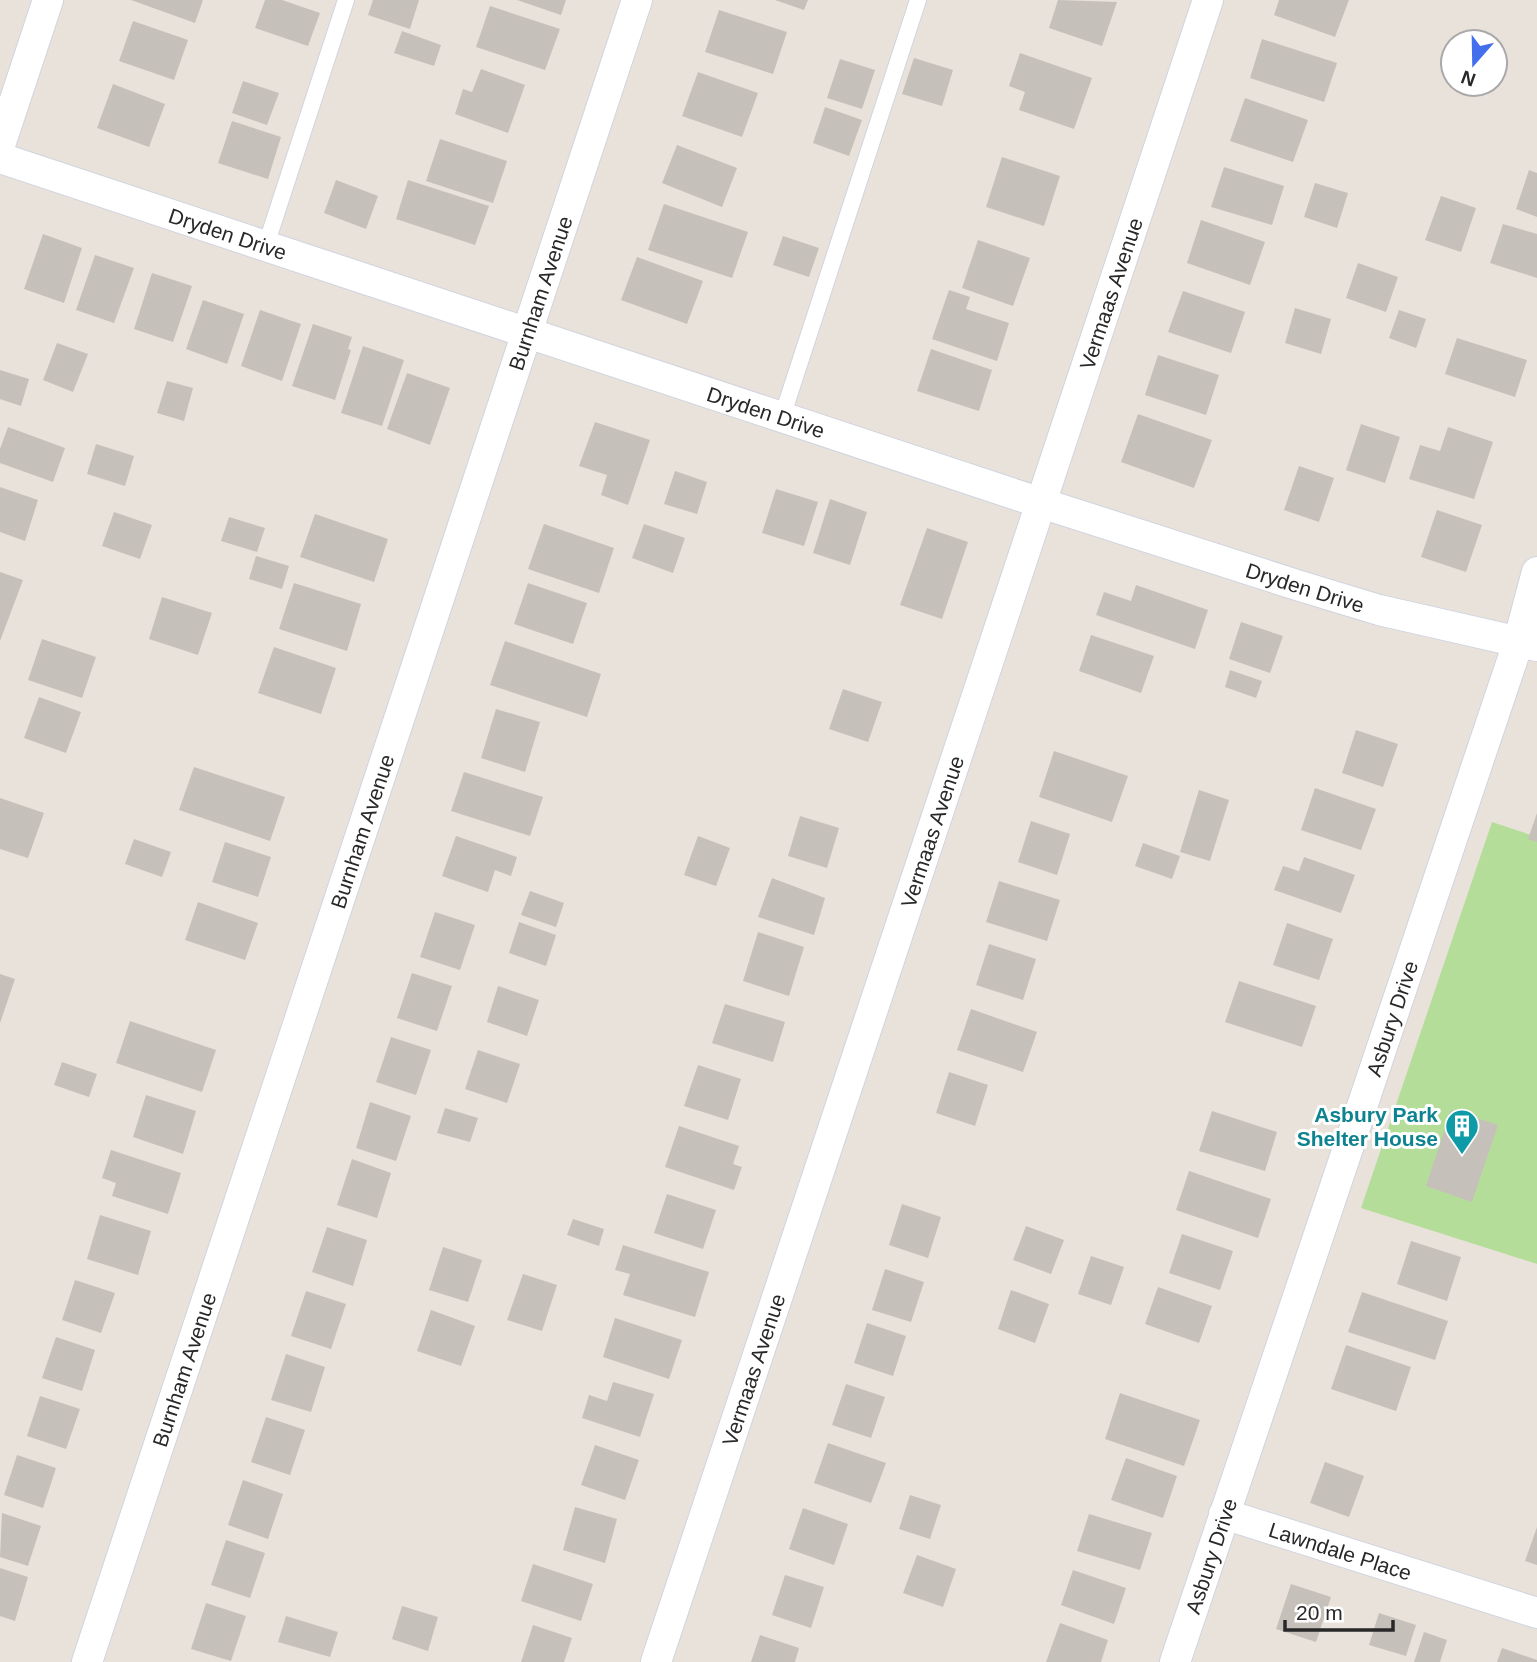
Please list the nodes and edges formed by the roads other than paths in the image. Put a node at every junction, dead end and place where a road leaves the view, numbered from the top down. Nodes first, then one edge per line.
1 (48, 0) edge
2 (345, 0) edge
3 (638, 0) edge
4 (918, 0) edge
5 (1208, 0) edge
6 (0, 145) edge
7 (0, 158) edge
8 (266, 245) junction
9 (528, 333) junction
10 (782, 417) junction
11 (1041, 503) junction
12 (1537, 572) edge
13 (1528, 645) edge
14 (1224, 1514) junction
15 (1537, 1613) edge
16 (87, 1662) edge
17 (656, 1662) edge
18 (1175, 1662) edge

1 - 6 street
2 - 8 lane
3 - 9 street, Burnham Avenue
4 - 10 lane
5 - 11 street, Vermaas Avenue
7 - 8 street, Dryden Drive
8 - 9 street, Dryden Drive
9 - 10 street, Dryden Drive
9 - 16 street, Burnham Avenue
10 - 11 street, Dryden Drive
11 - 13 street, Dryden Drive
11 - 17 street, Vermaas Avenue
12 - 13 street, Asbury Drive
13 - 14 street, Asbury Drive
14 - 15 street, Lawndale Place
14 - 18 street, Asbury Drive

